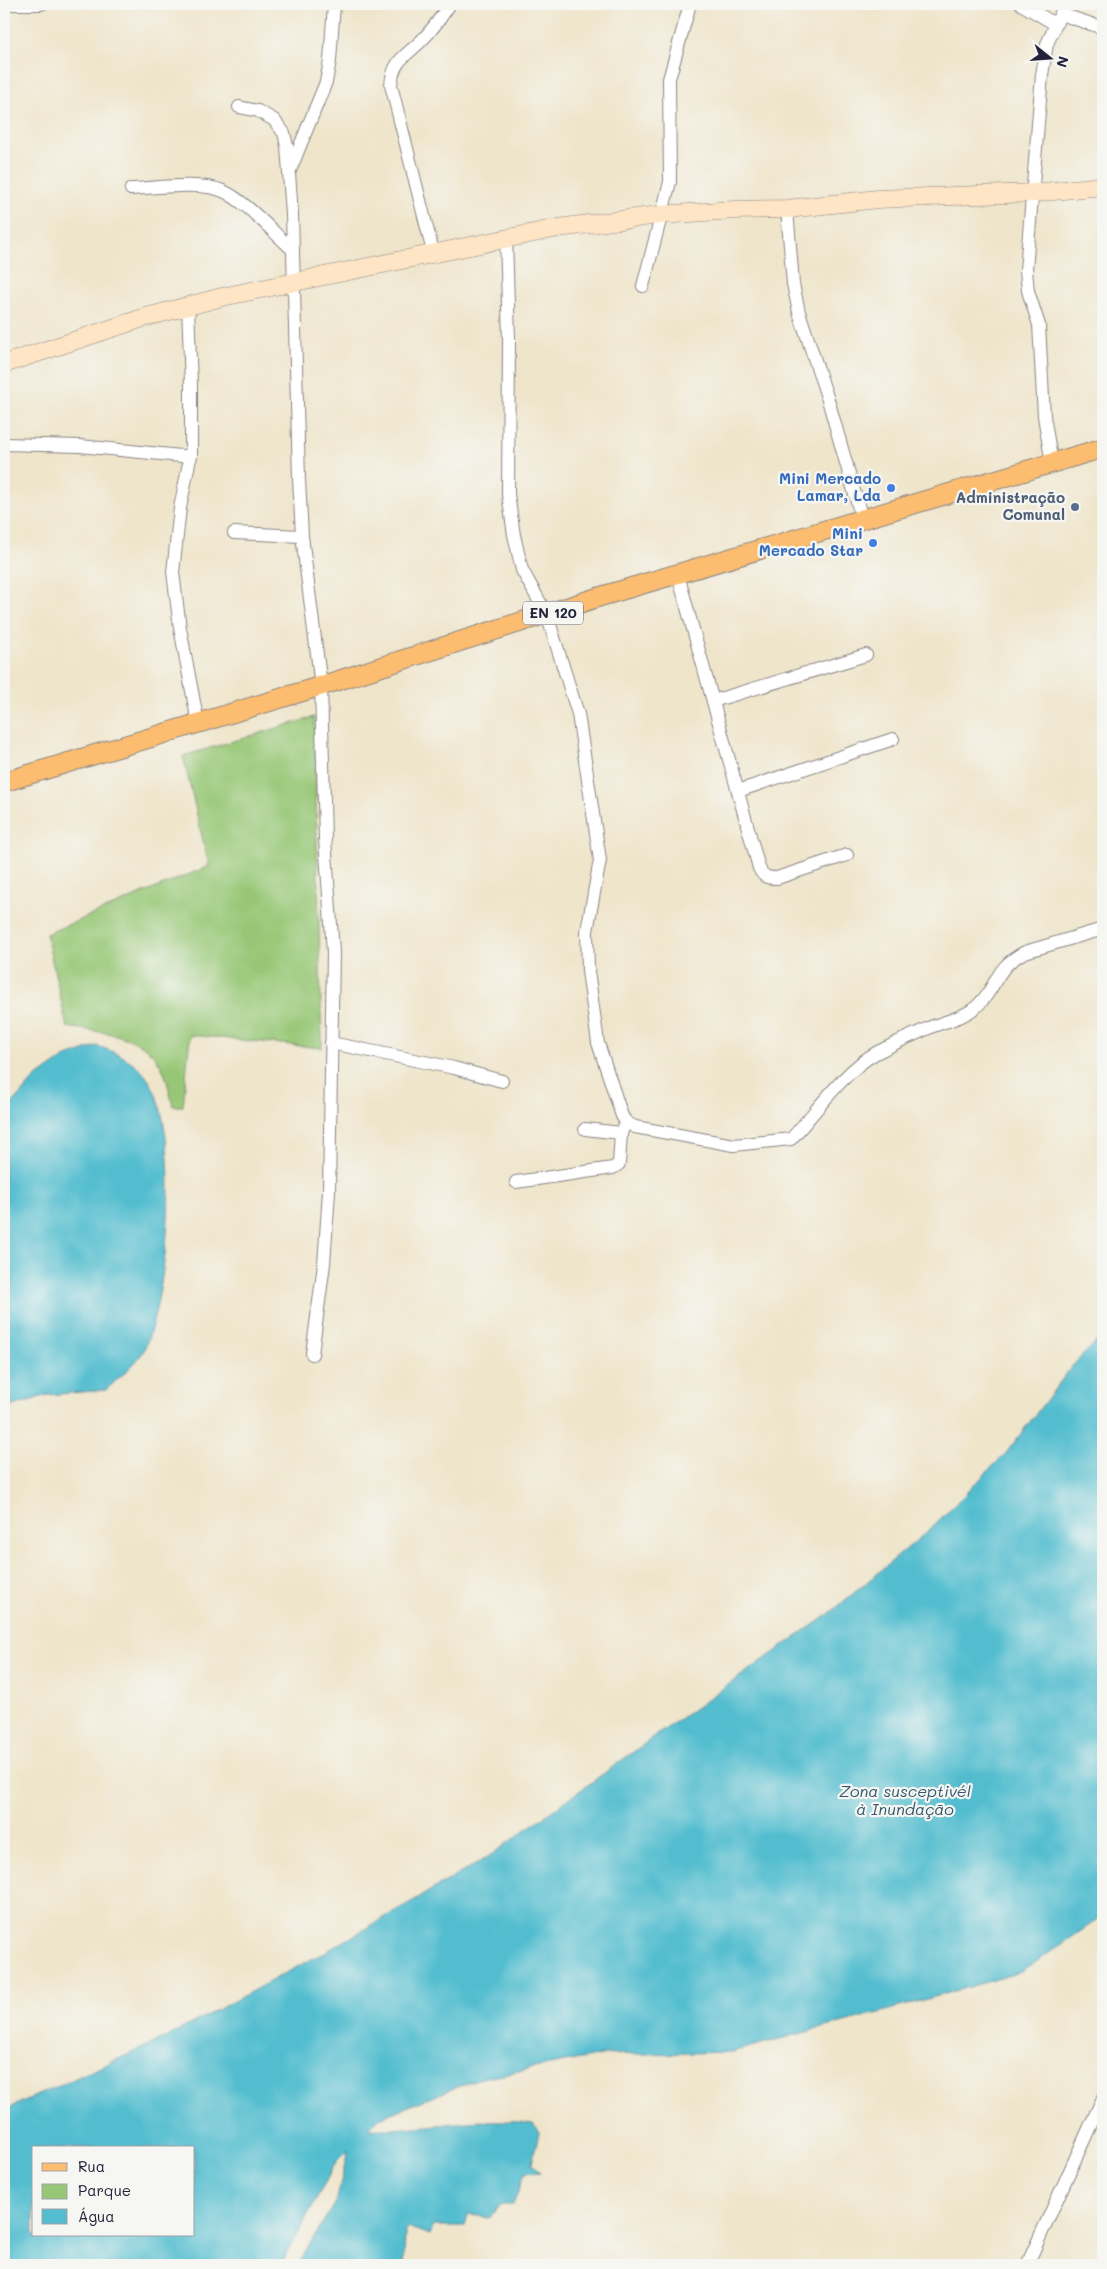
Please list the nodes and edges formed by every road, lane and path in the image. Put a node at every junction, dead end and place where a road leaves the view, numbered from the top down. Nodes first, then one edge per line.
1 (4, 4) edge
2 (41, 4) edge
3 (334, 4) edge
4 (450, 4) edge
5 (690, 4) edge
6 (1021, 4) edge
7 (1060, 14) edge
8 (1103, 28) edge
9 (239, 107) dead end
10 (288, 177) junction
11 (1103, 186) edge
12 (131, 189) dead end
13 (1033, 193) junction
14 (787, 209) junction
15 (660, 215) junction
16 (506, 238) junction
17 (292, 248) junction
18 (433, 252) junction
19 (294, 283) junction
20 (643, 286) dead end
21 (188, 306) junction
22 (4, 364) edge
23 (4, 444) edge
24 (1103, 448) edge
25 (190, 457) junction
26 (1052, 464) junction
27 (862, 520) junction
28 (234, 533) dead end
29 (302, 536) junction
30 (678, 575) junction
31 (547, 615) junction
32 (866, 655) dead end
33 (321, 686) junction
34 (713, 701) junction
35 (198, 723) junction
36 (893, 740) dead end
37 (4, 782) edge
38 (738, 790) junction
39 (847, 855) dead end
40 (1103, 929) edge
41 (331, 1043) junction
42 (502, 1081) dead end
43 (624, 1128) junction
44 (585, 1129) dead end
45 (516, 1182) dead end
46 (312, 1354) dead end
47 (1103, 2098) edge
48 (1027, 2265) edge

1 - 2 street
3 - 10 street
4 - 18 street
5 - 15 street
6 - 7 street
7 - 8 street
7 - 13 street
9 - 10 street
10 - 17 street
11 - 13 street
12 - 17 street
13 - 14 street
13 - 26 street
14 - 15 street
14 - 27 street
15 - 16 street
15 - 20 street
16 - 18 street
16 - 31 street
17 - 19 street
18 - 19 street
19 - 21 street
19 - 29 street
21 - 22 street
21 - 25 street
23 - 25 street
24 - 26 main road, EN 120
25 - 35 street
26 - 27 main road, EN 120
27 - 30 main road, EN 120
28 - 29 street
29 - 33 street
30 - 31 main road, EN 120
30 - 34 street
31 - 33 main road, EN 120
31 - 43 street
32 - 34 street
33 - 35 main road, EN 120
33 - 41 street
34 - 38 street
35 - 37 main road, EN 120
36 - 38 street
38 - 39 street
40 - 43 street
41 - 42 street
41 - 46 street
43 - 44 street
43 - 45 street
47 - 48 street

